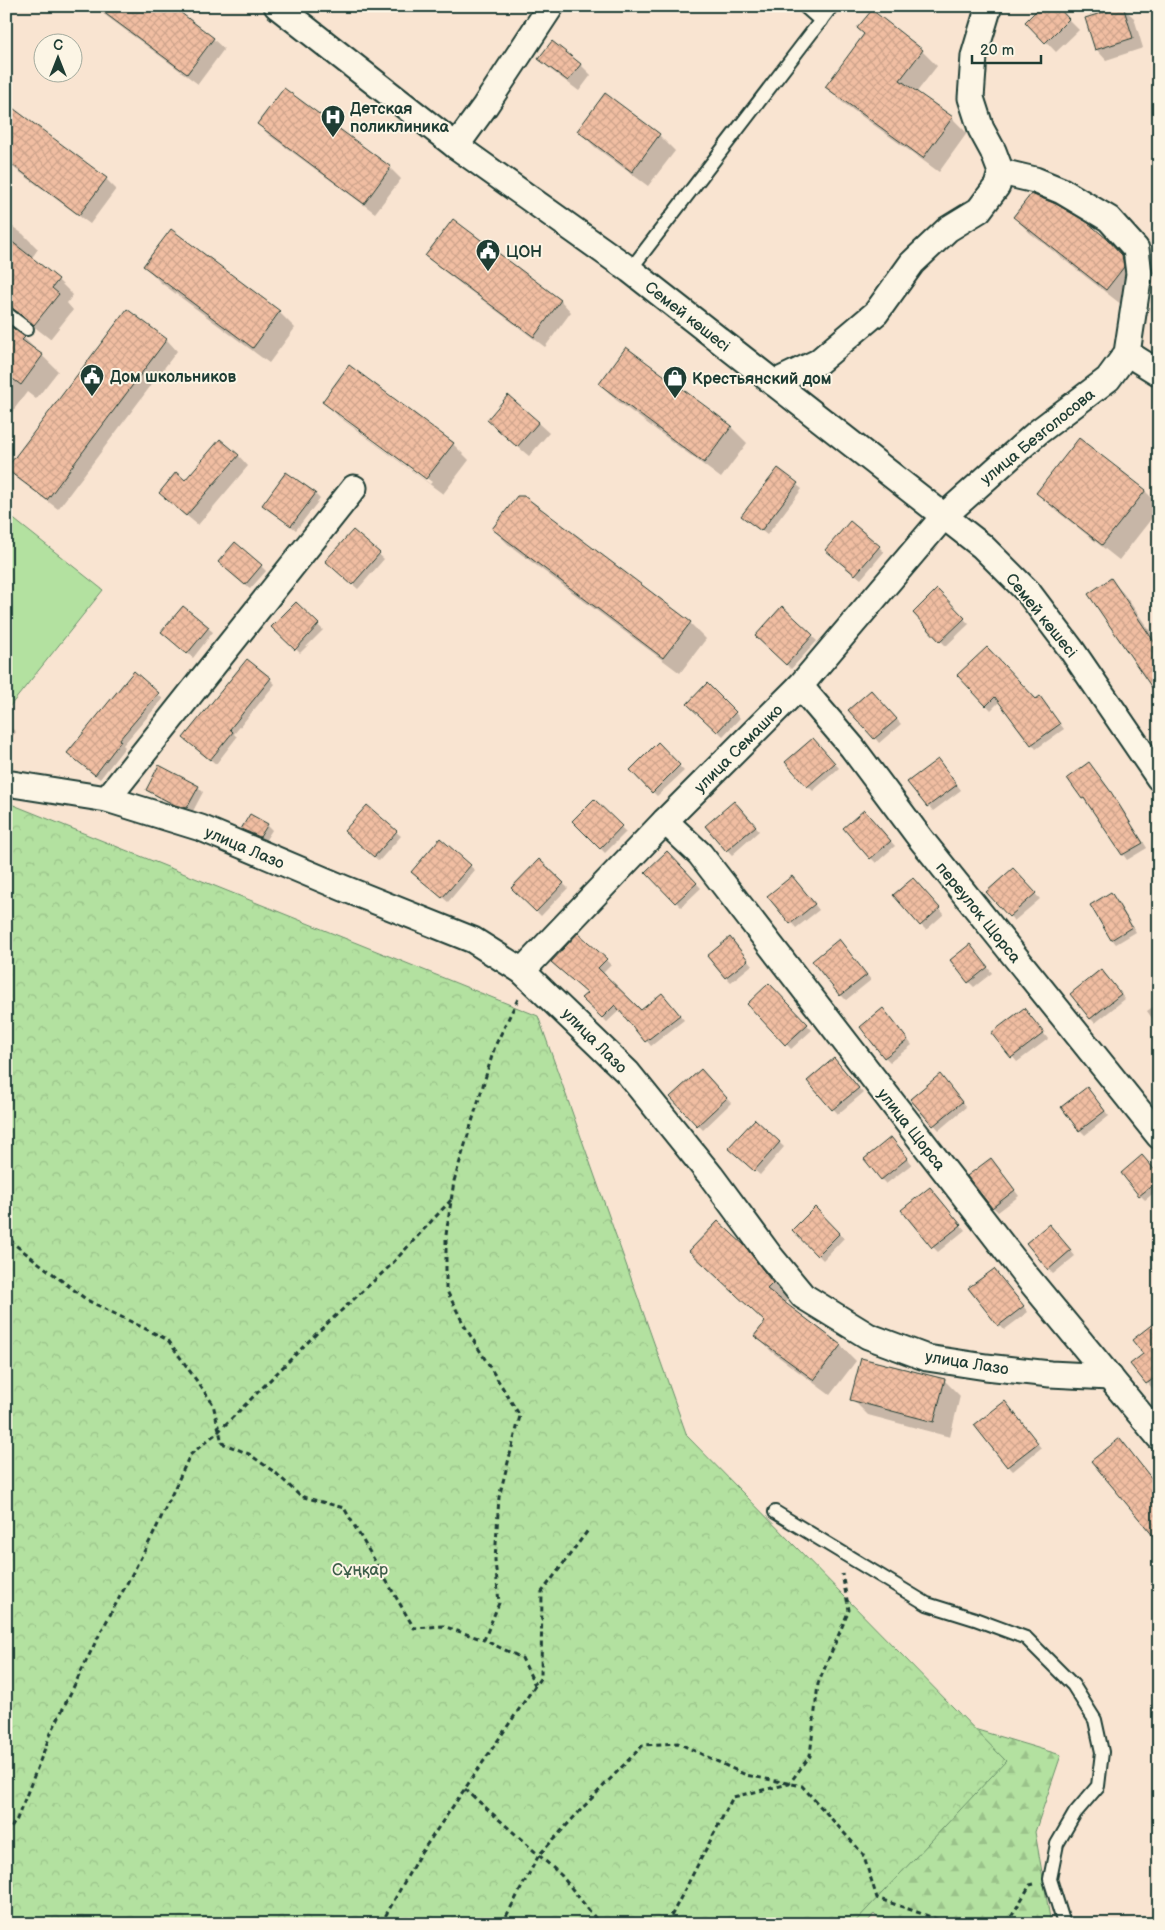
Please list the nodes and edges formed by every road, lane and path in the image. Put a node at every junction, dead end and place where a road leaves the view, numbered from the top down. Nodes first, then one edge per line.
1 (277, 6) edge
2 (551, 6) edge
3 (804, 6) edge
4 (832, 6) edge
5 (989, 6) edge
6 (821, 21) junction
7 (456, 146) junction
8 (1001, 172) junction
9 (630, 270) junction
10 (6, 313) edge
11 (26, 329) dead end
12 (1127, 353) junction
13 (1159, 373) edge
14 (774, 383) junction
15 (354, 488) dead end
16 (944, 516) junction
17 (800, 686) junction
18 (1159, 778) edge
19 (6, 783) edge
20 (107, 799) junction
21 (665, 821) junction
22 (526, 974) junction
23 (1159, 1136) edge
24 (451, 1200) junction
25 (6, 1231) edge
26 (1110, 1377) junction
27 (219, 1431) junction
28 (1159, 1437) edge
29 (775, 1512) dead end
30 (589, 1529) dead end
31 (837, 1549) junction
32 (484, 1640) junction
33 (535, 1685) junction
34 (790, 1784) junction
35 (465, 1788) junction
36 (6, 1835) edge
37 (539, 1855) junction
38 (1050, 1879) junction
39 (381, 1924) edge
40 (502, 1924) edge
41 (600, 1924) edge
42 (667, 1924) edge
43 (951, 1924) edge
44 (1007, 1924) edge
45 (1064, 1924) edge

1 - 7 street, Семей көшесі
2 - 7 street
3 - 6 lane
4 - 6 lane
5 - 8 street
6 - 9 lane
7 - 9 street, Семей көшесі
8 - 12 street, улица Безголосова
8 - 14 street
9 - 14 street, Семей көшесі
10 - 11 lane
12 - 13 street
12 - 16 street, улица Безголосова
14 - 16 street, Семей көшесі
15 - 20 street
16 - 17 street, улица Семашко
16 - 18 street, Семей көшесі
17 - 21 street, улица Семашко
17 - 23 street, переулок Щорса
19 - 20 street, улица Лазо
20 - 22 street, улица Лазо
21 - 22 street, улица Семашко
21 - 26 street, улица Щорса
22 - 24 path
22 - 26 street, улица Лазо
24 - 27 path
24 - 32 path
25 - 27 path
26 - 28 street, улица Щорса
27 - 32 path
27 - 36 path
29 - 31 lane
30 - 33 path
31 - 34 path
31 - 38 lane
32 - 33 path
33 - 35 path
34 - 37 path
34 - 42 path
34 - 43 path
35 - 37 path
35 - 39 path
37 - 40 path
37 - 41 path
38 - 44 path
38 - 45 lane

